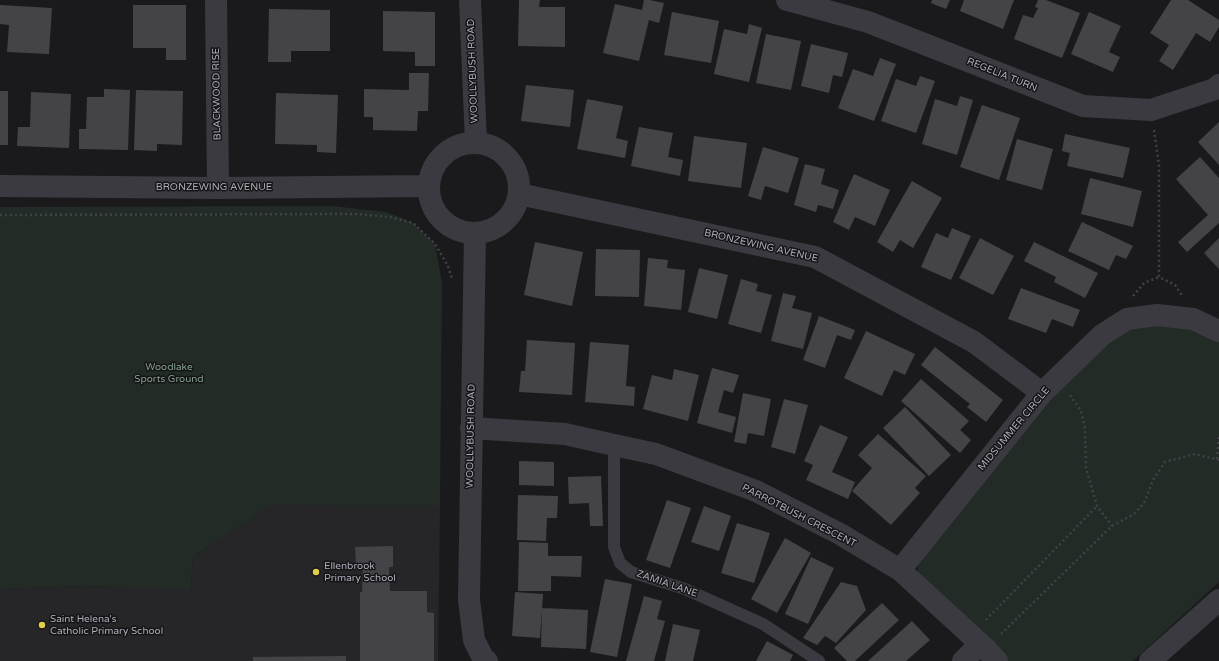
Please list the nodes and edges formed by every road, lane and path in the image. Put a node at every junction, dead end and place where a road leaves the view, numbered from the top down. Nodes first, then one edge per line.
1 (216, 0) edge
2 (470, 0) edge
3 (787, 0) edge
4 (1219, 85) edge
5 (1151, 110) junction
6 (476, 142) junction
7 (0, 186) edge
8 (428, 186) junction
9 (218, 188) junction
10 (519, 194) junction
11 (0, 215) edge
12 (475, 233) junction
13 (454, 284) dead end
14 (1193, 319) junction
15 (1219, 331) edge
16 (1058, 378) junction
17 (1042, 393) junction
18 (471, 428) junction
19 (1219, 434) edge
20 (614, 445) junction
21 (1218, 459) edge
22 (1097, 506) junction
23 (1112, 526) junction
24 (900, 570) junction
25 (1219, 600) edge
26 (983, 647) edge
27 (487, 661) edge
28 (819, 661) edge
29 (963, 661) edge
30 (1150, 661) edge

1 - 9 street, BLACKWOOD RISE
2 - 6 street, WOOLLYBUSH ROAD
3 - 5 street, REGELIA TURN
4 - 5 street, REGELIA TURN
5 - 14 path
6 - 8 street
6 - 10 street
7 - 9 street, BRONZEWING AVENUE
8 - 9 street, BRONZEWING AVENUE
8 - 12 street
10 - 12 street
10 - 17 street, BRONZEWING AVENUE
11 - 13 path
12 - 18 street, WOOLLYBUSH ROAD
14 - 15 street, MIDSUMMER CIRCLE
14 - 16 street, MIDSUMMER CIRCLE
16 - 17 street, MIDSUMMER CIRCLE
16 - 22 path
17 - 24 street, MIDSUMMER CIRCLE
18 - 20 street, PARROTBUSH CRESCENT
18 - 27 street, WOOLLYBUSH ROAD
19 - 21 path
20 - 24 street, PARROTBUSH CRESCENT
20 - 28 lane, ZAMIA LANE
21 - 23 path
22 - 23 path
22 - 26 path
23 - 26 path
24 - 26 street, PARROTBUSH CRESCENT
25 - 30 street
26 - 29 street

